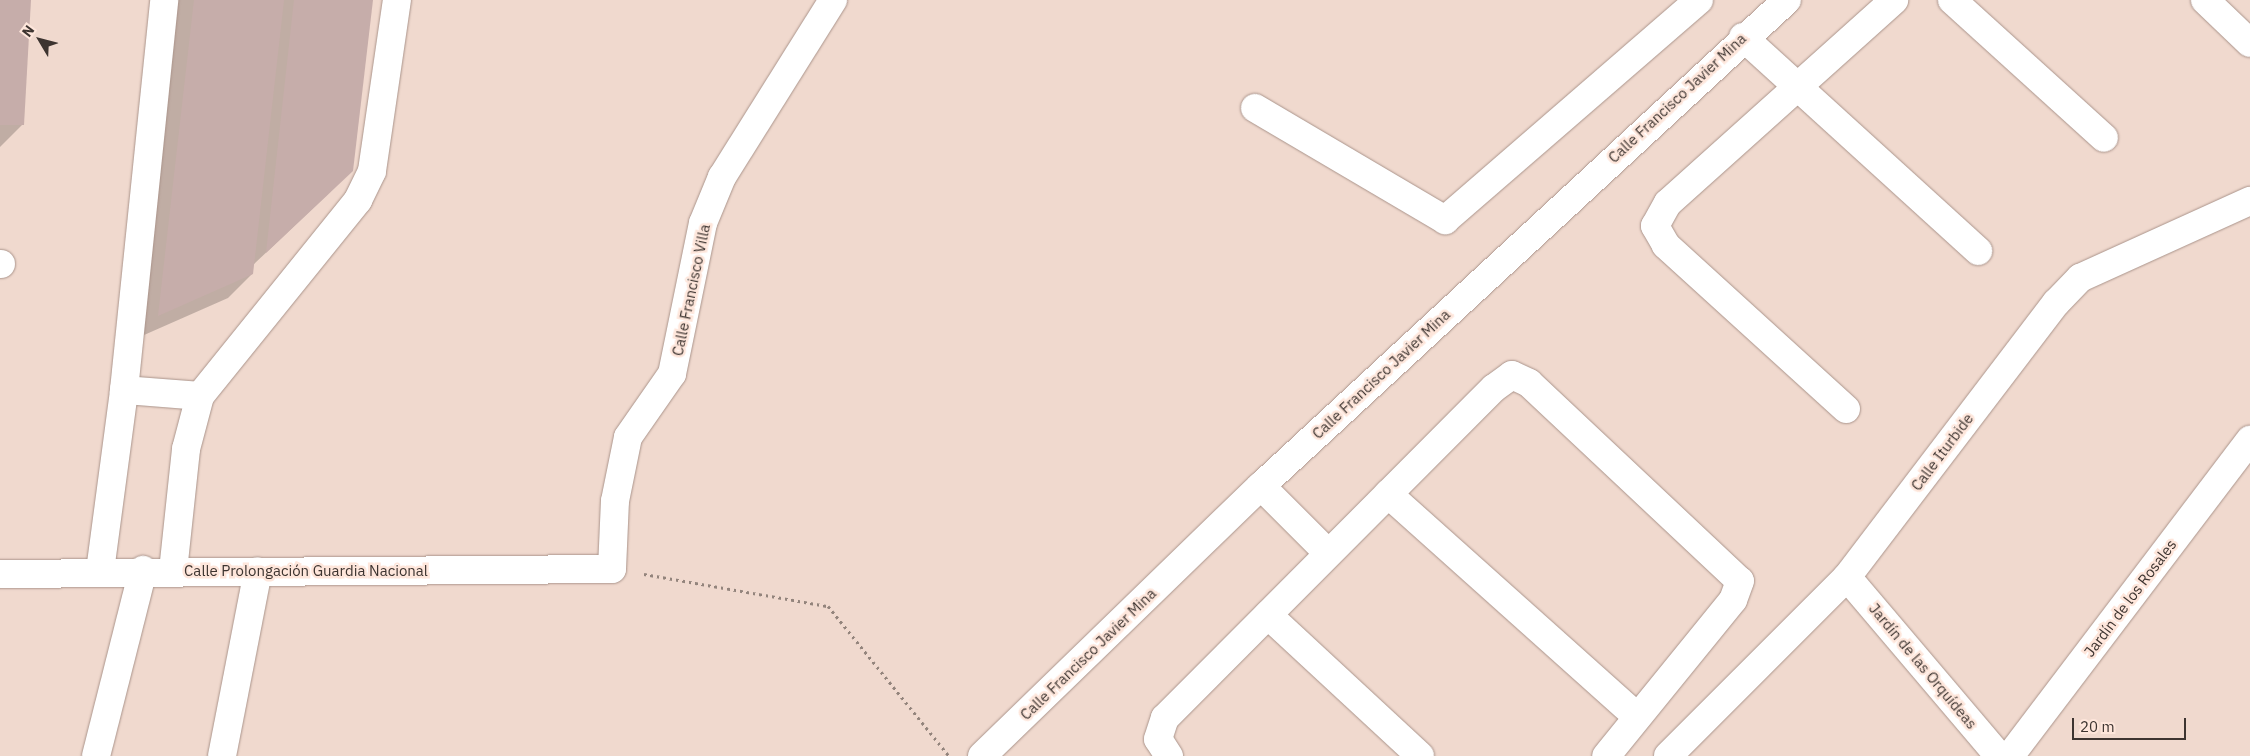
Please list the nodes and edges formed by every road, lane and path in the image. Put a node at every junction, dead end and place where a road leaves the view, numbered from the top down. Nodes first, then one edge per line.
1 (164, 0) edge
2 (397, 0) edge
3 (832, 0) edge
4 (1699, 0) edge
5 (1787, 0) edge
6 (1894, 0) edge
7 (1952, 0) edge
8 (2205, 0) edge
9 (1743, 37) junction
10 (2250, 43) edge
11 (1796, 89) junction
12 (1255, 108) dead end
13 (2104, 138) dead end
14 (2250, 201) edge
15 (1978, 251) dead end
16 (124, 390) junction
17 (200, 396) junction
18 (1846, 409) dead end
19 (2250, 440) edge
20 (1261, 486) junction
21 (1388, 494) junction
22 (1328, 553) junction
23 (612, 569) junction
24 (143, 570) junction
25 (100, 571) junction
26 (173, 571) junction
27 (258, 571) junction
28 (0, 574) edge
29 (1847, 577) junction
30 (1268, 615) junction
31 (1638, 717) junction
32 (96, 756) edge
33 (222, 756) edge
34 (949, 756) edge
35 (982, 756) edge
36 (1169, 756) edge
37 (1420, 756) edge
38 (1606, 756) edge
39 (1668, 756) edge
40 (2000, 756) edge
41 (2010, 756) edge

1 - 16 street
2 - 17 street
3 - 23 street, Calle Francisco Villa
4 - 12 street
5 - 9 street, Calle Francisco Javier Mina
6 - 11 street
7 - 13 street
8 - 10 street
9 - 11 street
9 - 20 street, Calle Francisco Javier Mina
11 - 15 street
11 - 18 street
14 - 29 street, Calle Iturbide
16 - 17 street
16 - 25 street
17 - 26 street
19 - 41 street, Jardín de los Rosales
20 - 22 street
20 - 35 street, Calle Francisco Javier Mina
21 - 22 street
21 - 31 street
21 - 31 street
22 - 30 street
23 - 27 street, Calle Prolongación Guardia Nacional
23 - 34 path
24 - 25 street, Calle Prolongación Guardia Nacional
24 - 26 street, Calle Prolongación Guardia Nacional
24 - 32 street
25 - 28 street, Calle Prolongación Guardia Nacional
26 - 27 street, Calle Prolongación Guardia Nacional
27 - 33 street
29 - 39 street, Calle Iturbide
29 - 40 street, Jardín de las Orquídeas
30 - 36 street
30 - 37 street
31 - 38 street

